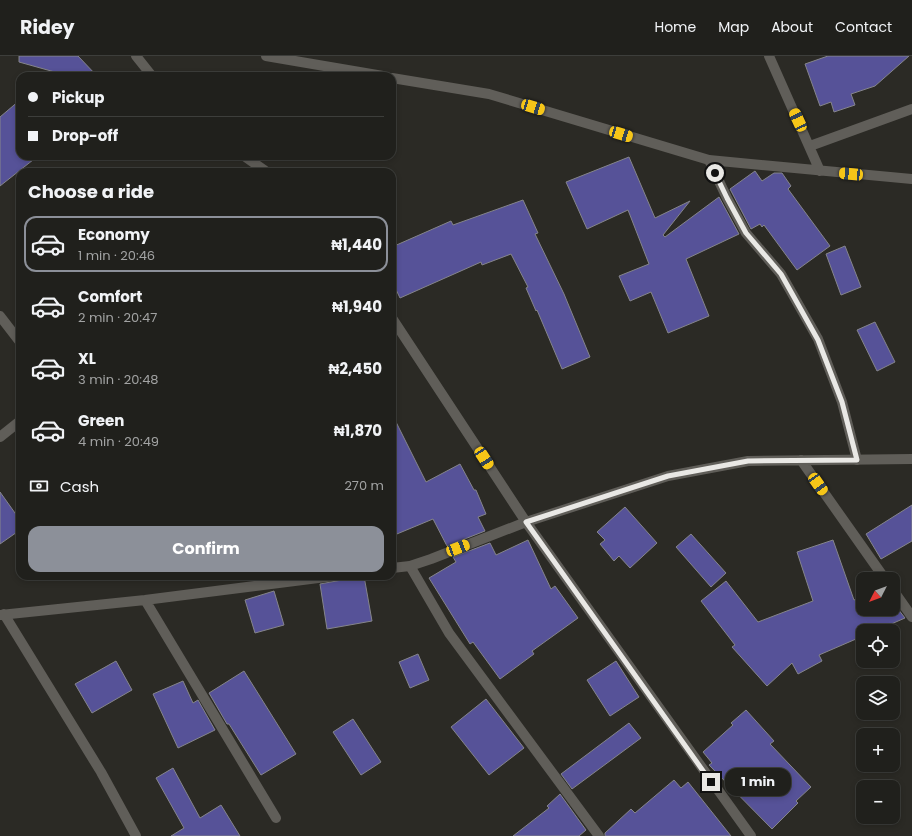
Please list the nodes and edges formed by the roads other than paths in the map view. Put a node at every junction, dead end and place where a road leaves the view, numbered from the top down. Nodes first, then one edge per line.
1 (136, 56) edge
2 (266, 56) edge
3 (769, 56) edge
4 (302, 59) edge
5 (149, 72) edge
6 (364, 72) edge
7 (396, 79) edge
8 (912, 109) edge
9 (810, 146) junction
10 (250, 160) edge
11 (710, 160) junction
12 (261, 168) edge
13 (820, 171) junction
14 (912, 179) edge
15 (0, 316) edge
16 (396, 324) edge
17 (16, 337) edge
18 (16, 424) edge
19 (0, 437) edge
20 (912, 459) edge
21 (801, 460) junction
22 (857, 460) junction
23 (526, 522) junction
24 (410, 566) junction
25 (396, 568) edge
26 (880, 572) edge
27 (302, 580) edge
28 (144, 600) junction
29 (900, 600) edge
30 (2, 615) edge
31 (912, 617) edge
32 (276, 818) dead end
33 (136, 836) edge
34 (599, 836) edge
35 (751, 836) edge

1 - 5 street
2 - 4 street
3 - 9 street
4 - 6 street
7 - 11 street
8 - 9 street
9 - 13 street
10 - 12 street
11 - 13 street
11 - 22 street
13 - 14 street
15 - 17 street
16 - 23 street
18 - 19 street
20 - 22 street
21 - 22 street
21 - 23 street
21 - 26 street
23 - 24 street
23 - 35 street
24 - 25 street
24 - 34 street
27 - 28 street
28 - 30 street
28 - 32 street
29 - 31 street
30 - 33 street

